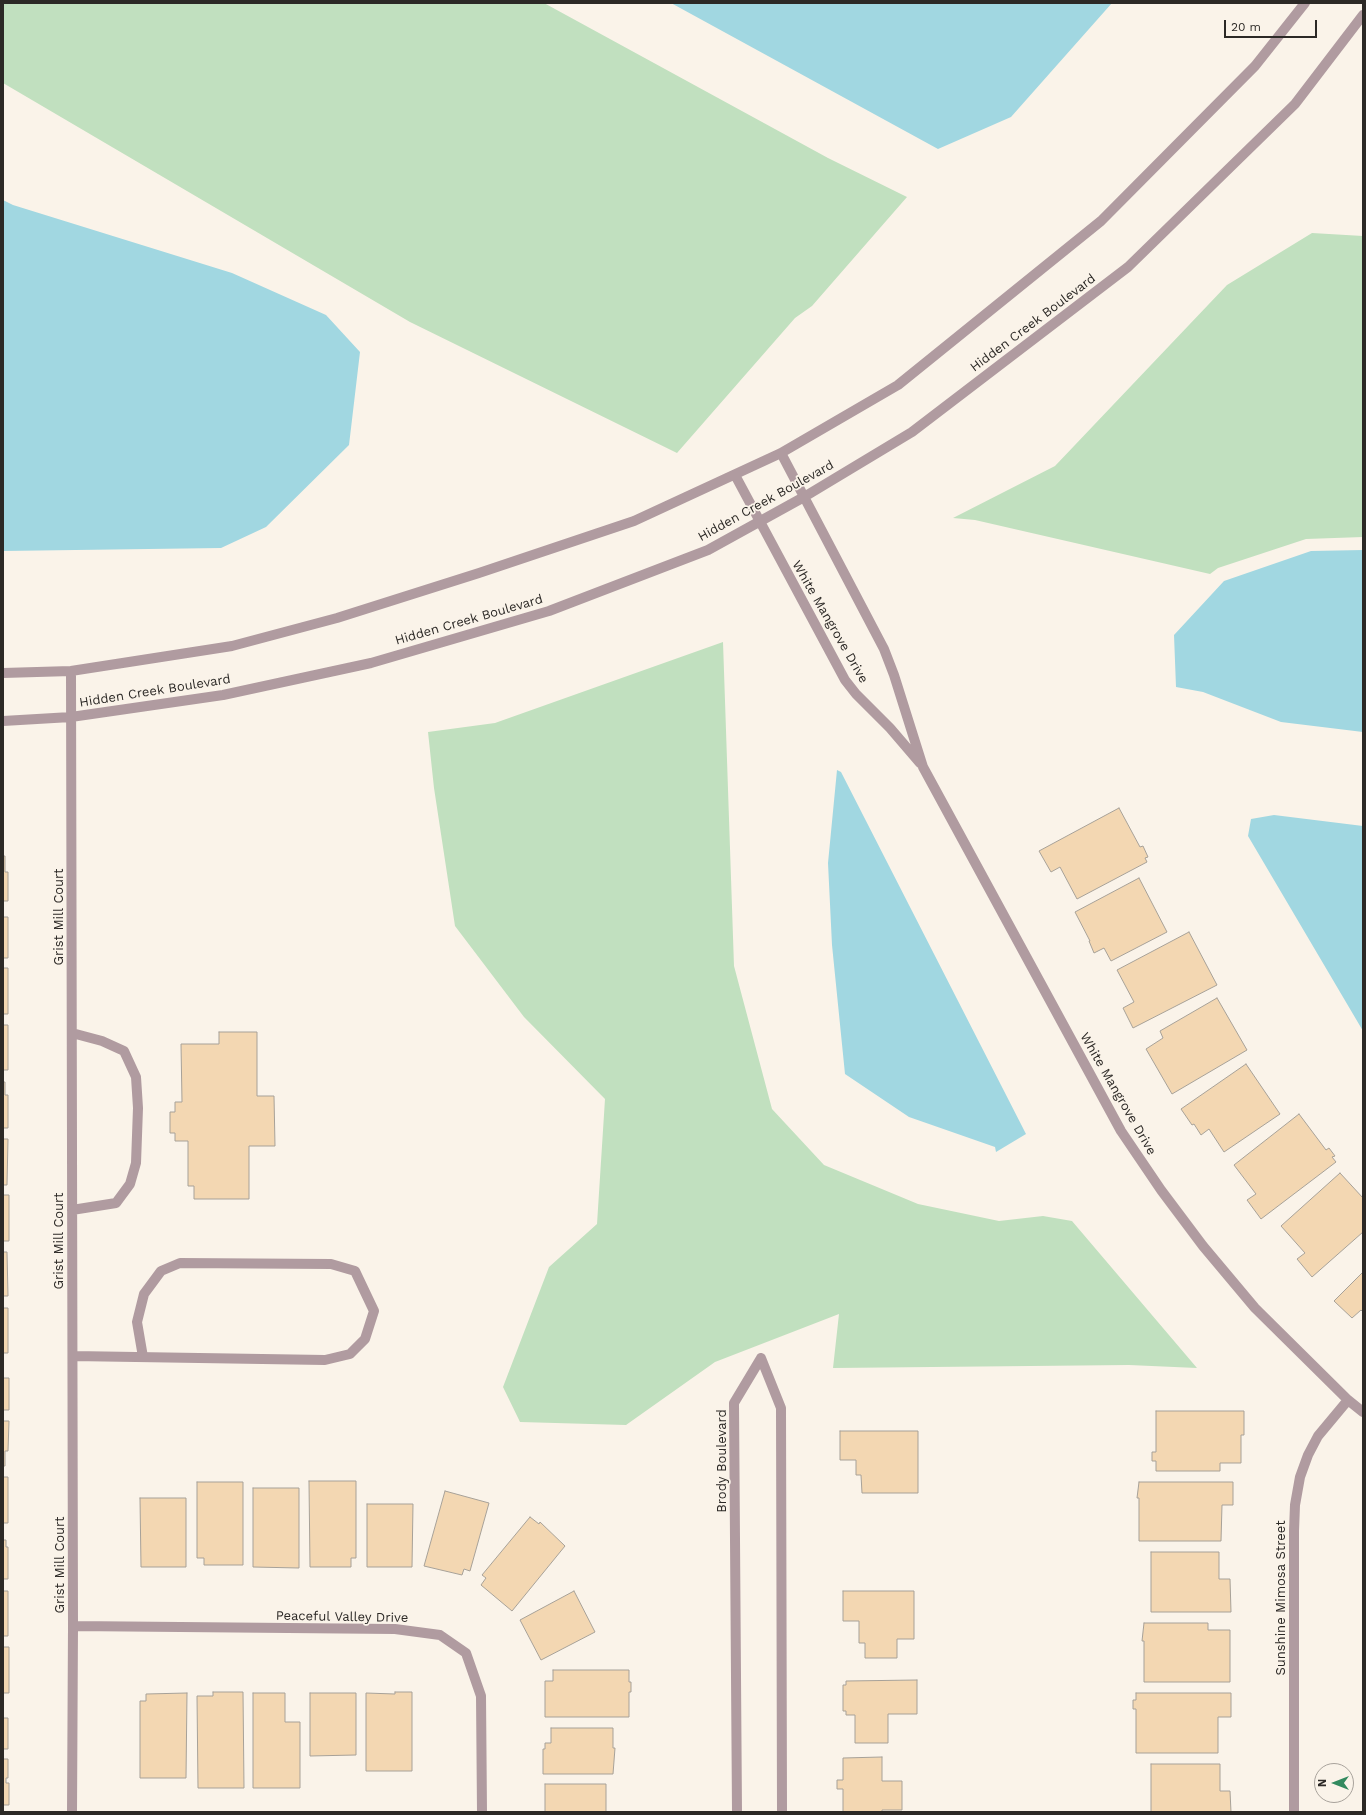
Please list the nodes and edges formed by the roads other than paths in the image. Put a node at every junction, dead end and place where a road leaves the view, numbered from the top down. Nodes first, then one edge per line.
1 (1305, 3) edge
2 (1363, 14) edge
3 (781, 453) junction
4 (735, 475) junction
5 (804, 497) junction
6 (760, 522) junction
7 (71, 671) junction
8 (3, 673) edge
9 (71, 718) junction
10 (3, 721) edge
11 (923, 767) junction
12 (72, 1033) junction
13 (72, 1210) junction
14 (73, 1356) junction
15 (143, 1357) junction
16 (1348, 1400) junction
17 (1363, 1412) edge
18 (73, 1626) junction
19 (72, 1812) edge
20 (482, 1812) edge
21 (737, 1812) edge
22 (782, 1812) edge
23 (1294, 1812) edge

1 - 3 street
2 - 5 street, Hidden Creek Boulevard
3 - 4 street
3 - 5 street, White Mangrove Drive
4 - 6 street, White Mangrove Drive
4 - 7 street
5 - 6 street, Hidden Creek Boulevard
5 - 11 street, White Mangrove Drive
6 - 9 street, Hidden Creek Boulevard
6 - 11 street, White Mangrove Drive
7 - 8 street
7 - 9 street, Grist Mill Court
9 - 10 street, Hidden Creek Boulevard
9 - 12 street, Grist Mill Court
11 - 16 street, White Mangrove Drive
12 - 13 street, Grist Mill Court
12 - 13 street
13 - 14 street, Grist Mill Court
14 - 15 street
14 - 18 street, Grist Mill Court
15 - 15 street
16 - 17 street, White Mangrove Drive
16 - 23 street, Sunshine Mimosa Street
18 - 19 street, Grist Mill Court
18 - 20 street, Peaceful Valley Drive
21 - 22 street, Brody Boulevard

